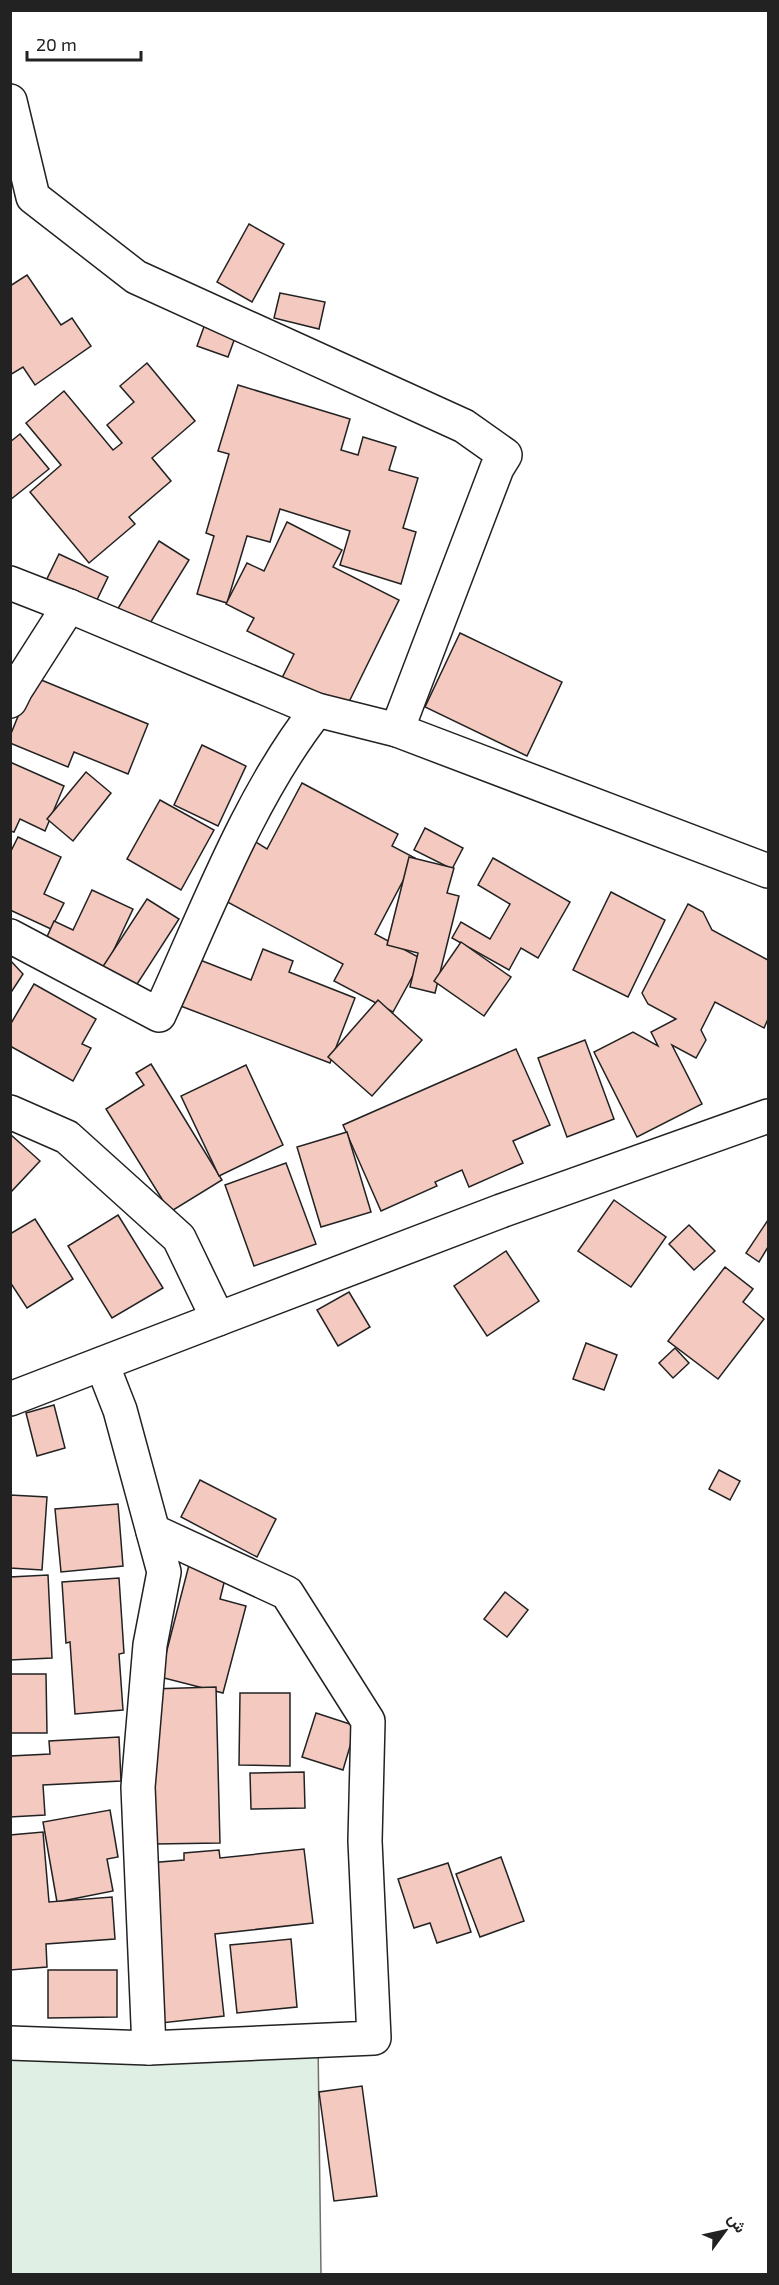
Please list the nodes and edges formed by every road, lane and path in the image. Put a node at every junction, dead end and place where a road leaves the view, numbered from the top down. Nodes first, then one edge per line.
1 (10, 101) edge
2 (10, 583) edge
3 (69, 606) junction
4 (10, 701) edge
5 (317, 710) junction
6 (397, 730) junction
7 (768, 871) edge
8 (10, 936) edge
9 (10, 1112) edge
10 (768, 1116) edge
11 (218, 1319) junction
12 (102, 1364) junction
13 (10, 1399) edge
14 (153, 1531) junction
15 (10, 2043) edge
16 (149, 2048) junction

1 - 6 street
2 - 3 street
3 - 4 street
3 - 5 street
5 - 6 street
5 - 8 street
6 - 7 street
9 - 11 street
10 - 11 street
11 - 12 street
12 - 13 street
12 - 14 street
14 - 16 street
14 - 16 street
15 - 16 street

